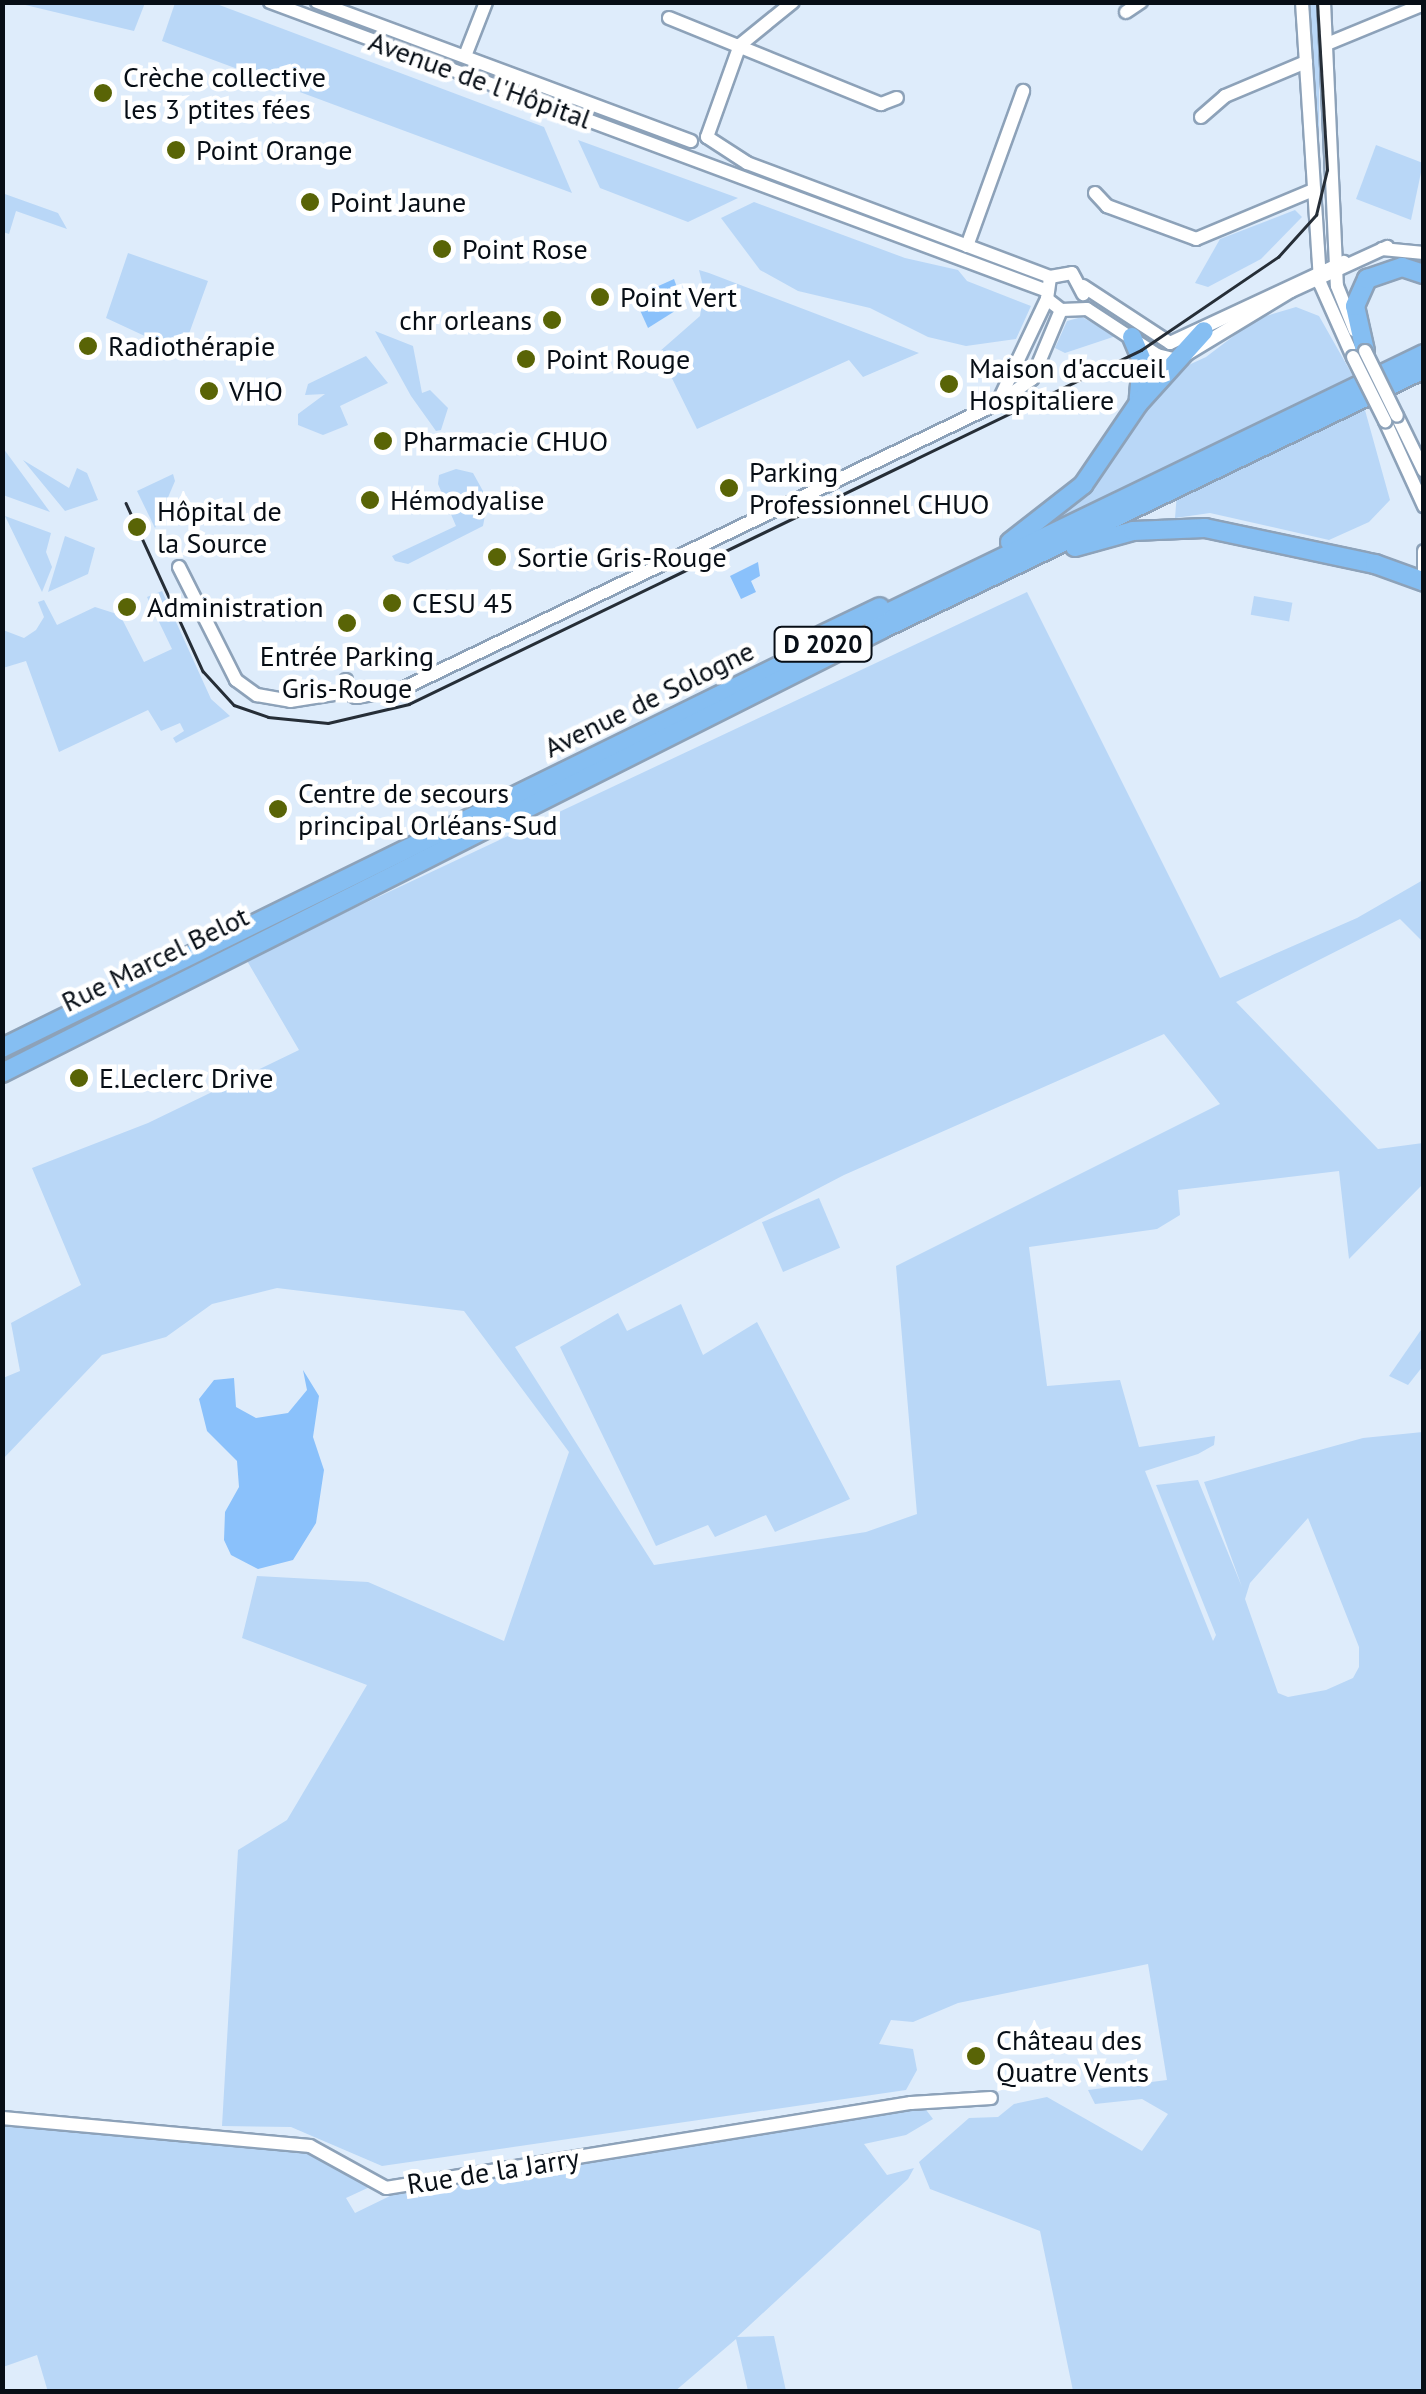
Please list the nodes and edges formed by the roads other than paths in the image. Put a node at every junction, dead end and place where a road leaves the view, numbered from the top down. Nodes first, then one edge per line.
1 (270, 2) edge
2 (318, 2) edge
3 (486, 2) edge
4 (793, 2) edge
5 (1142, 2) edge
6 (1302, 2) edge
7 (1324, 2) edge
8 (1424, 4) edge
9 (1126, 12) dead end
10 (669, 18) dead end
11 (1327, 44) junction
12 (740, 45) junction
13 (467, 57) junction
14 (1306, 62) junction
15 (452, 70) junction
16 (472, 77) junction
17 (1022, 92) dead end
18 (897, 98) dead end
19 (1201, 116) dead end
20 (691, 141) junction
21 (712, 142) junction
22 (689, 159) junction
23 (706, 166) junction
24 (1313, 190) junction
25 (1095, 193) dead end
26 (967, 246) junction
27 (1424, 253) edge
28 (1338, 269) junction
29 (1424, 274) edge
30 (1320, 277) junction
31 (1083, 286) junction
32 (1047, 288) junction
33 (1068, 309) junction
34 (1204, 332) junction
35 (1132, 337) junction
36 (1424, 346) edge
37 (1359, 354) junction
38 (1424, 354) edge
39 (1023, 355) junction
40 (1176, 360) junction
41 (1037, 366) junction
42 (1424, 369) edge
43 (1342, 394) junction
44 (998, 402) junction
45 (1138, 404) junction
46 (1391, 418) junction
47 (1424, 471) edge
48 (1424, 506) edge
49 (1424, 550) edge
50 (180, 568) dead end
51 (1423, 583) edge
52 (936, 604) junction
53 (583, 762) junction
54 (332, 905) junction
55 (226, 940) junction
56 (2, 1035) edge
57 (2, 1048) edge
58 (2, 1063) edge
59 (2, 1073) edge
60 (991, 2098) dead end
61 (2, 2118) edge

1 - 15 street, Avenue de l'Hôpital
2 - 13 street, Avenue de l'Hôpital
3 - 13 street
4 - 12 street
5 - 9 street
6 - 14 street
7 - 11 street
8 - 11 street
10 - 12 street
11 - 28 street
12 - 18 street
12 - 21 street
13 - 15 street
13 - 16 street
13 - 20 street, Avenue de l'Hôpital
14 - 19 street
14 - 24 street
15 - 16 street, Avenue de l'Hôpital
16 - 22 street, Avenue de l'Hôpital
17 - 26 street
20 - 21 street
20 - 22 street
21 - 23 street
21 - 26 street
22 - 23 street, Avenue de l'Hôpital
23 - 32 street
24 - 25 street
24 - 30 street
26 - 32 street
27 - 28 street
28 - 30 street
28 - 37 street
29 - 37 main road
30 - 34 street
30 - 37 street
30 - 40 street
31 - 32 street
31 - 33 street
31 - 34 street
32 - 33 street
32 - 39 street
33 - 35 street
33 - 41 street
34 - 40 main road
35 - 40 street
35 - 45 main road
36 - 43 main road
37 - 46 street, bridge
38 - 43 main road, Avenue de Sologne / D 2020
39 - 41 street
39 - 44 street
40 - 45 main road
41 - 44 street
42 - 52 main road, D 2020
43 - 53 main road, Avenue de Sologne / D 2020
44 - 50 street
45 - 53 main road
46 - 47 street
46 - 48 street
49 - 51 street
51 - 52 main road
52 - 54 main road, D 2020
53 - 55 main road, Avenue de Sologne / D 2020
54 - 58 main road, Rue Marcel Belot / D 2020
54 - 59 main road
55 - 56 main road
55 - 57 main road, Rue Marcel Belot / D 2020
60 - 61 street, Rue de la Jarry

